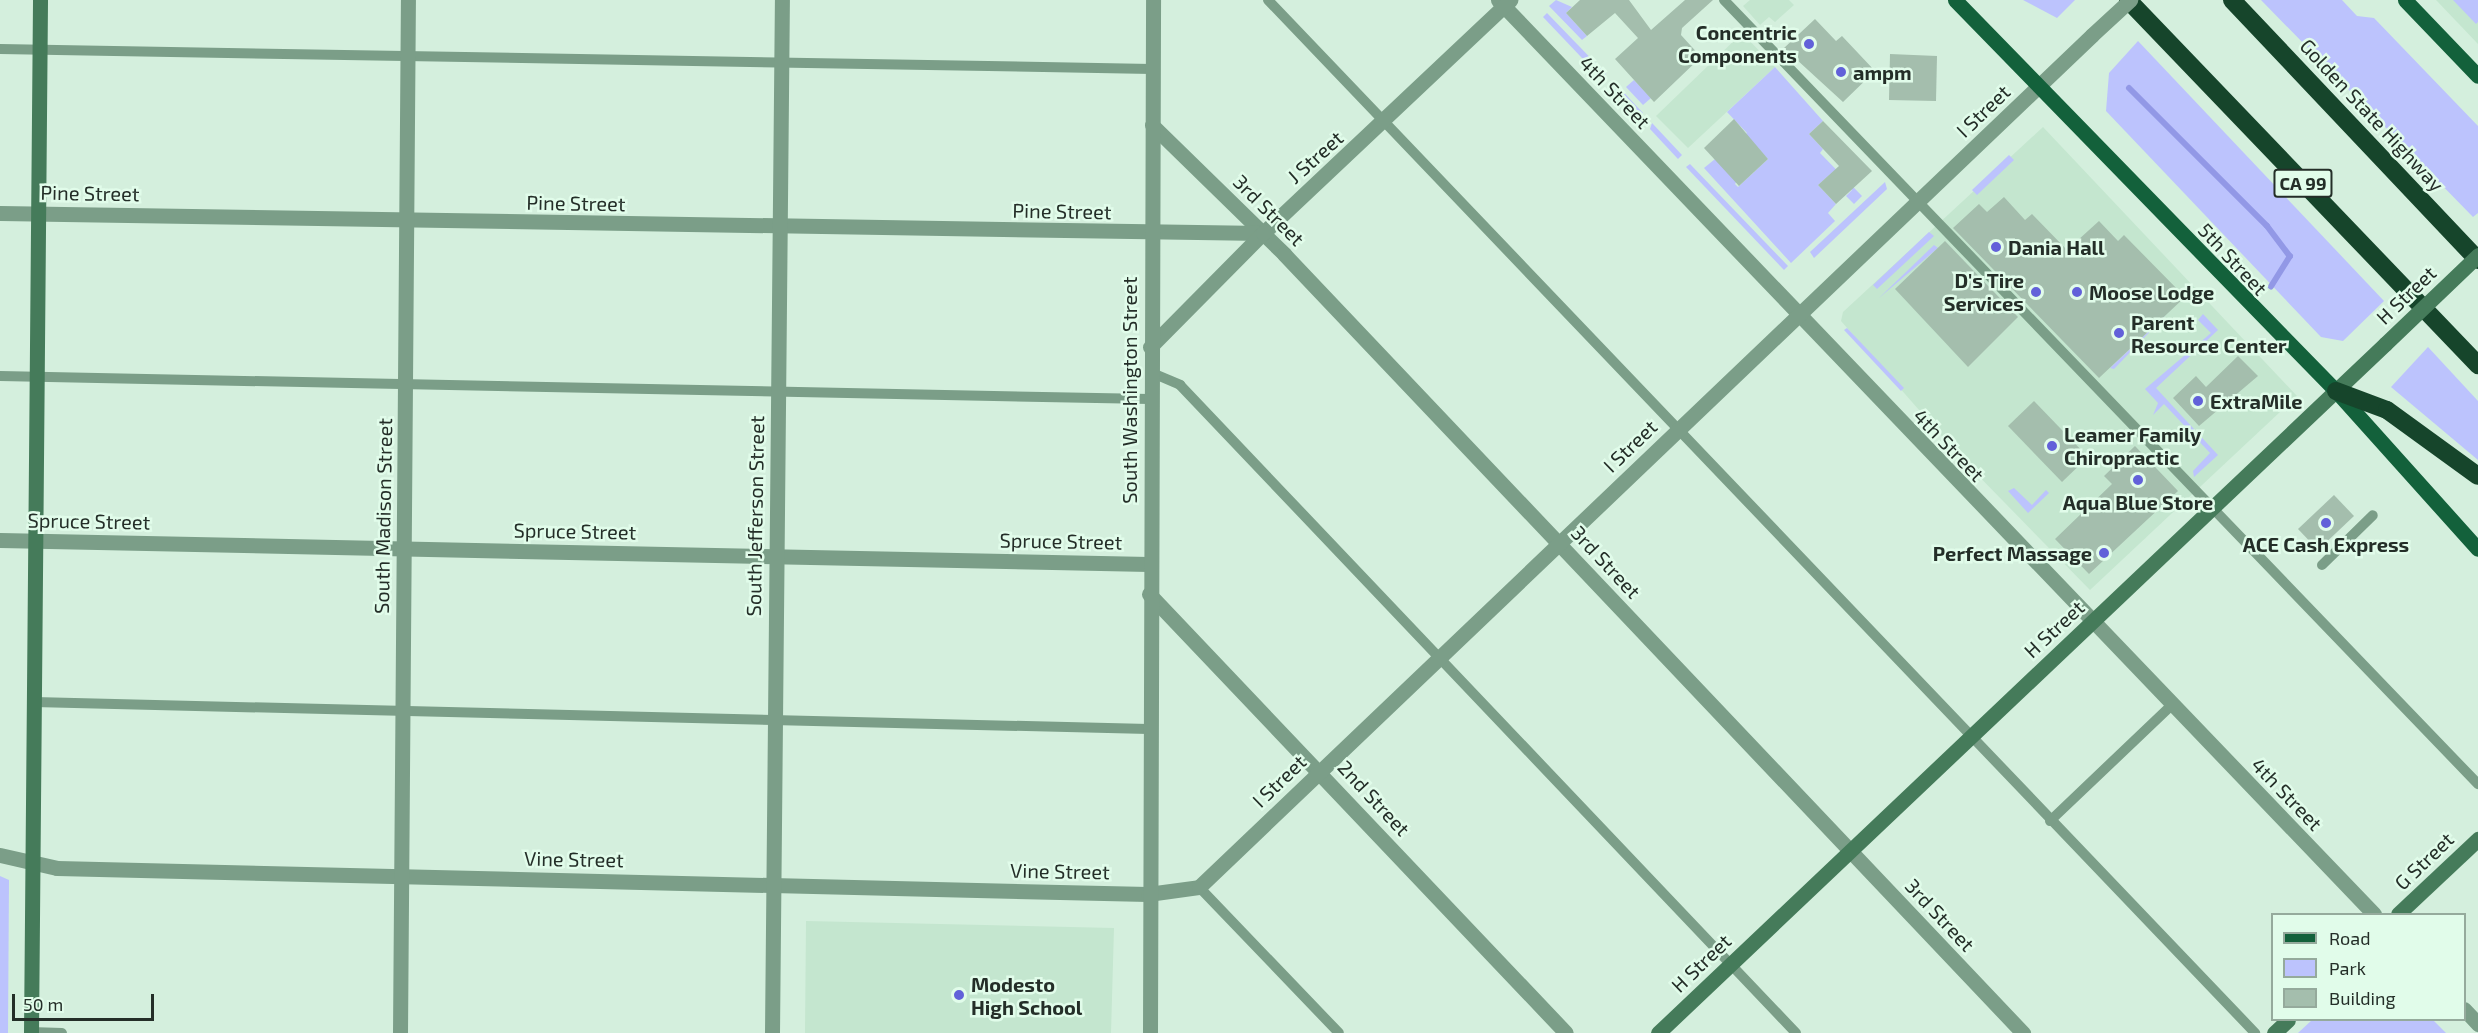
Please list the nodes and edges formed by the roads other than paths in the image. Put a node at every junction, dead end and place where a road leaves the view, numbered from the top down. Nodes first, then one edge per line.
1 (40, 0) edge
2 (408, 0) edge
3 (782, 0) edge
4 (1153, 0) edge
5 (1268, 0) edge
6 (1724, 0) edge
7 (1955, 0) edge
8 (2129, 0) edge
9 (2232, 0) edge
10 (2405, 0) edge
11 (1504, 2) edge
12 (0, 49) edge
13 (39, 50) junction
14 (408, 56) junction
15 (781, 64) junction
16 (1152, 69) junction
17 (2478, 76) edge
18 (2038, 86) junction
19 (1384, 122) junction
20 (1152, 125) junction
21 (1917, 202) junction
22 (0, 213) edge
23 (38, 213) junction
24 (407, 221) junction
25 (778, 228) junction
26 (1263, 232) junction
27 (1151, 234) junction
28 (2478, 255) edge
29 (2478, 260) edge
30 (1795, 315) junction
31 (1150, 347) junction
32 (2478, 365) edge
33 (1150, 372) junction
34 (0, 376) edge
35 (36, 376) junction
36 (405, 382) junction
37 (778, 391) junction
38 (2336, 391) junction
39 (1150, 399) junction
40 (1677, 430) junction
41 (2478, 476) edge
42 (2212, 508) junction
43 (2373, 515) dead end
44 (0, 540) edge
45 (33, 540) junction
46 (1559, 544) junction
47 (404, 549) junction
48 (2478, 549) edge
49 (776, 555) junction
50 (1149, 564) junction
51 (2322, 565) dead end
52 (1149, 594) junction
53 (2092, 623) junction
54 (1437, 656) junction
55 (33, 702) junction
56 (2172, 705) junction
57 (402, 713) junction
58 (774, 722) junction
59 (1149, 729) junction
60 (1969, 738) junction
61 (1320, 770) junction
62 (2478, 784) edge
63 (2050, 821) junction
64 (2478, 839) edge
65 (1851, 852) junction
66 (0, 855) edge
67 (32, 862) junction
68 (399, 876) junction
69 (773, 885) junction
70 (1199, 887) junction
71 (1148, 894) junction
72 (2372, 913) edge
73 (2400, 913) edge
74 (1730, 964) junction
75 (2466, 1012) edge
76 (2287, 1021) edge
77 (2478, 1024) edge
78 (30, 1033) edge
79 (63, 1033) edge
80 (400, 1033) edge
81 (772, 1033) edge
82 (1150, 1033) edge
83 (1340, 1033) edge
84 (1566, 1033) edge
85 (1658, 1033) edge
86 (1796, 1033) edge
87 (2023, 1033) edge
88 (2255, 1033) edge
89 (2274, 1033) edge

1 - 13 main road
2 - 14 street, South Madison Street
3 - 15 street, South Jefferson Street
4 - 16 street, South Washington Street
5 - 19 lane
6 - 21 lane
7 - 18 main road, 5th Street
8 - 18 street, I Street, bridge
8 - 32 highway, CA 99
9 - 29 highway, Golden State Highway
10 - 17 main road
11 - 19 street, J Street
11 - 30 street, 4th Street
12 - 13 lane
13 - 14 lane
13 - 23 main road
14 - 15 lane
14 - 24 street, South Madison Street
15 - 16 lane
15 - 25 street, South Jefferson Street
16 - 20 street, South Washington Street
18 - 21 street, I Street
18 - 38 main road, 5th Street
19 - 26 street, J Street
19 - 40 lane
20 - 26 street, 3rd Street
20 - 27 street, South Washington Street
21 - 30 street, I Street
21 - 42 lane
22 - 23 street, Pine Street
23 - 24 street, Pine Street
23 - 35 main road
24 - 25 street, Pine Street
24 - 36 street, South Madison Street
25 - 27 street, Pine Street
25 - 37 street, South Jefferson Street
26 - 27 street, Pine Street
26 - 31 street, J Street
26 - 46 street, 3rd Street
27 - 31 street, South Washington Street
28 - 38 main road, H Street, bridge
30 - 40 street, I Street
30 - 53 street, 4th Street
31 - 33 street, South Washington Street
33 - 39 street, South Washington Street
33 - 54 lane
34 - 35 lane
35 - 36 lane
35 - 45 main road
36 - 37 lane
36 - 47 street, South Madison Street
37 - 39 lane
37 - 49 street, South Jefferson Street
38 - 41 highway
38 - 42 main road, H Street
38 - 48 main road, 5th Street
39 - 50 street, South Washington Street
40 - 46 street, I Street
40 - 60 lane
42 - 53 main road, H Street
42 - 62 lane
43 - 51 lane
44 - 45 street, Spruce Street
45 - 47 street, Spruce Street
45 - 55 main road
46 - 54 street, I Street
46 - 65 street, 3rd Street
47 - 49 street, Spruce Street
47 - 57 street, South Madison Street
49 - 50 street, Spruce Street
49 - 58 street, South Jefferson Street
50 - 52 street, South Washington Street
52 - 59 street, South Washington Street
52 - 61 street, 2nd Street
53 - 56 street, 4th Street
53 - 60 main road, H Street
54 - 61 street, I Street
54 - 74 lane
55 - 57 lane
55 - 67 main road
56 - 63 lane
56 - 72 street, 4th Street
57 - 58 lane
57 - 68 street, South Madison Street
58 - 59 lane
58 - 69 street, South Jefferson Street
59 - 71 street, South Washington Street
60 - 63 lane
60 - 65 main road, H Street
61 - 70 street, I Street
61 - 84 street, 2nd Street
63 - 88 lane
64 - 73 main road, G Street
65 - 74 main road, H Street
65 - 87 street, 3rd Street
66 - 67 street, Vine Street
67 - 68 street, Vine Street
67 - 78 main road
68 - 69 street, Vine Street
68 - 80 street, South Madison Street
69 - 71 street, Vine Street
69 - 81 street, South Jefferson Street
70 - 71 street
70 - 83 lane
71 - 82 street, South Washington Street
74 - 85 main road, H Street
74 - 86 lane
75 - 77 street
76 - 89 main road
78 - 79 lane

